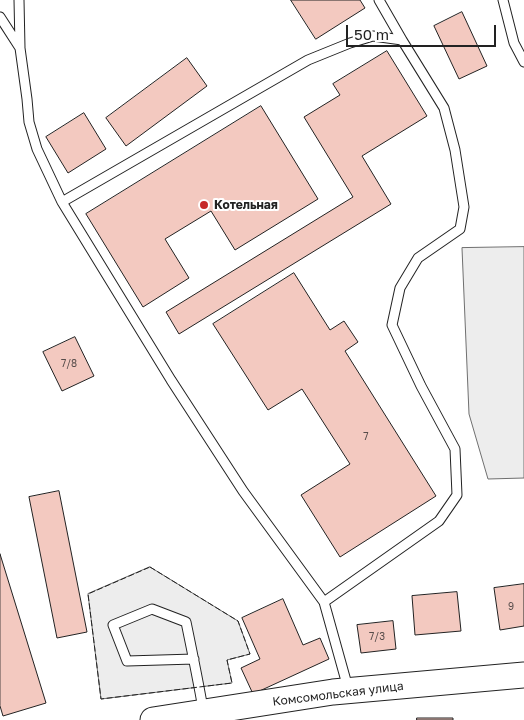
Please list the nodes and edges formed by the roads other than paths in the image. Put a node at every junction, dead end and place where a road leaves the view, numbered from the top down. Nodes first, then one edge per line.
1 (18, 0) edge
2 (379, 0) edge
3 (503, 0) edge
4 (0, 17) edge
5 (402, 40) junction
6 (20, 48) junction
7 (524, 62) edge
8 (62, 202) junction
9 (324, 602) junction
10 (194, 659) junction
11 (524, 675) edge
12 (348, 691) junction
13 (204, 712) junction
14 (163, 719) edge

1 - 6 lane
2 - 5 lane
3 - 7 lane
4 - 6 lane
5 - 8 lane
5 - 9 lane
6 - 8 lane
8 - 9 lane
9 - 12 lane
10 - 10 lane
10 - 13 lane
11 - 12 main road, Комсомольская улица
12 - 13 main road, Комсомольская улица
13 - 14 main road, Комсомольская улица

